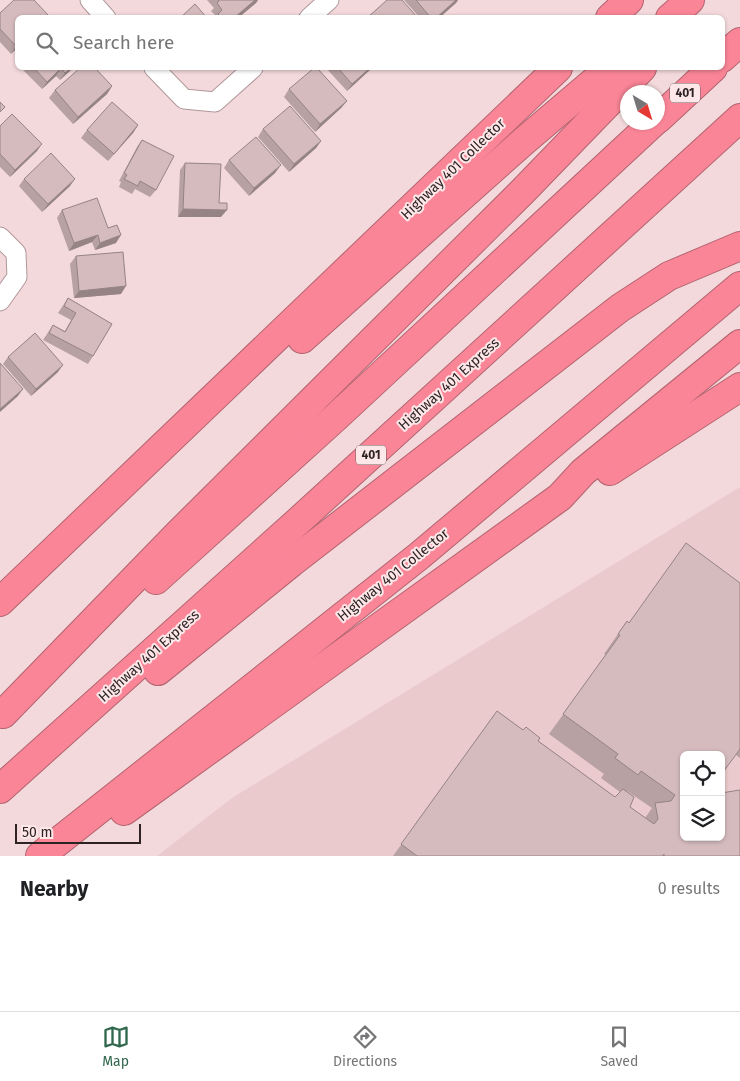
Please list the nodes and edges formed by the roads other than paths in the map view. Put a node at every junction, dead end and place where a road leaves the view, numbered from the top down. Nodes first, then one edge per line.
1 (90, 0) edge
2 (328, 0) edge
3 (628, 0) edge
4 (690, 0) edge
5 (710, 0) edge
6 (103, 15) edge
7 (312, 15) edge
8 (613, 15) edge
9 (673, 15) edge
10 (696, 15) edge
11 (740, 42) edge
12 (725, 55) edge
13 (156, 70) edge
14 (251, 70) edge
15 (556, 70) edge
16 (608, 70) edge
17 (640, 70) edge
18 (711, 70) edge
19 (665, 113) edge
20 (740, 118) edge
21 (645, 130) edge
22 (0, 237) edge
23 (740, 246) edge
24 (732, 293) edge
25 (0, 301) edge
26 (740, 344) edge
27 (740, 387) edge
28 (560, 497) junction
29 (64, 543) junction
30 (0, 602) edge
31 (2, 715) edge
32 (0, 789) edge
33 (0, 798) edge
34 (40, 856) edge
35 (62, 856) edge

1 - 6 street
2 - 7 street
3 - 8 highway
4 - 9 highway
5 - 10 highway
11 - 12 highway
13 - 14 street
15 - 29 highway, Highway 401 Collector
16 - 29 highway
17 - 31 highway
18 - 19 highway, 401
20 - 32 highway, Highway 401 Express / 401
21 - 31 highway
22 - 25 street
23 - 33 highway
24 - 34 highway, Highway 401 Collector
26 - 28 highway
27 - 28 highway
28 - 35 highway
29 - 30 highway, Highway 401 Collector

